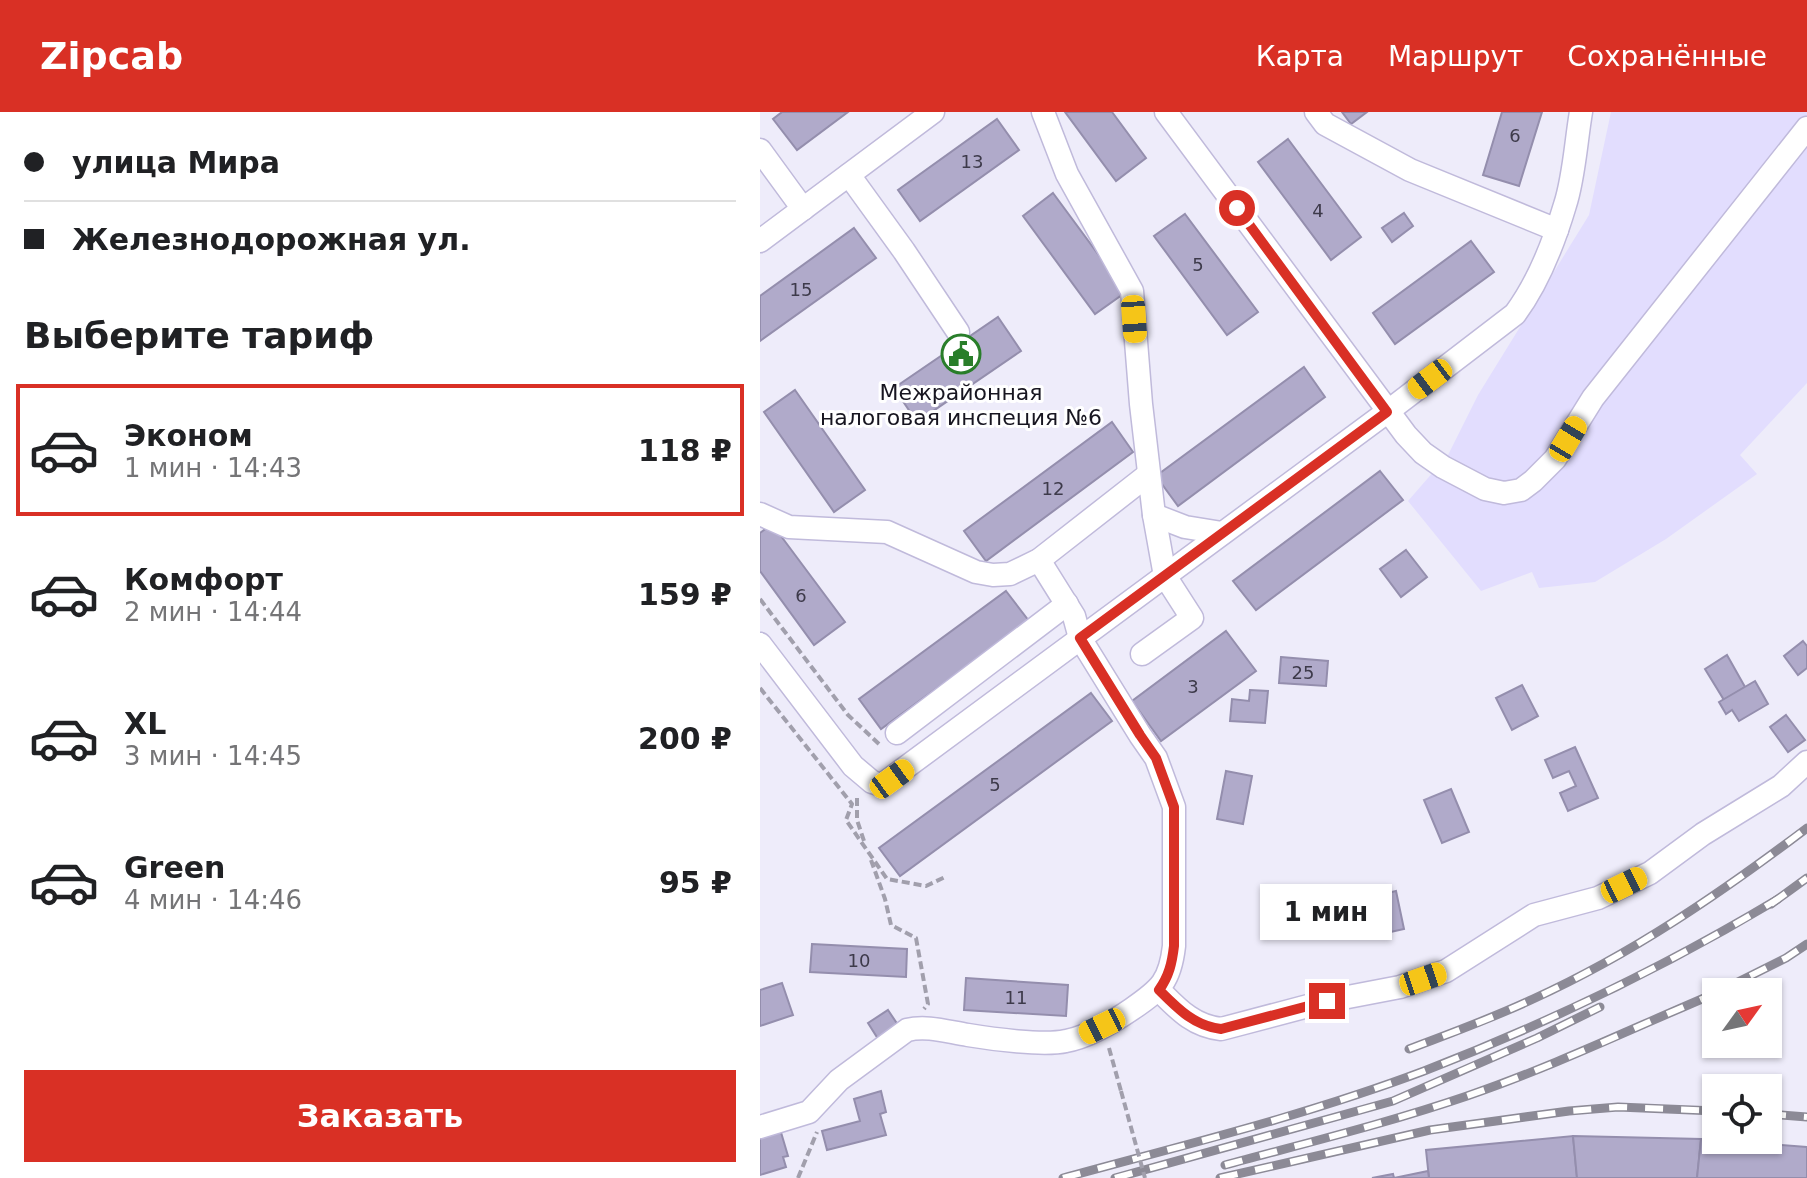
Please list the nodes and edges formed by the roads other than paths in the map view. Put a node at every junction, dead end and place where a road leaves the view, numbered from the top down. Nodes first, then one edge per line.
1 (933, 112) edge
2 (1043, 112) edge
3 (1166, 112) edge
4 (1316, 112) edge
5 (1581, 112) edge
6 (1807, 128) edge
7 (760, 150) edge
8 (849, 175) junction
9 (803, 209) junction
10 (1557, 230) junction
11 (760, 241) edge
12 (958, 332) dead end
13 (1387, 412) junction
14 (1149, 474) junction
15 (760, 514) edge
16 (1154, 515) junction
17 (1222, 533) junction
18 (1039, 560) junction
19 (1165, 576) junction
20 (1067, 604) junction
21 (1080, 638) junction
22 (760, 644) edge
23 (1142, 654) dead end
24 (888, 739) road end
25 (1807, 762) edge
26 (1153, 994) junction
27 (760, 1127) edge

1 - 8 street
2 - 14 street
3 - 13 street
4 - 10 street
5 - 10 street
6 - 13 street
7 - 9 street
8 - 9 street
8 - 12 street
9 - 11 street
10 - 13 street
13 - 17 street
14 - 16 street
14 - 18 street
15 - 18 street
16 - 17 street
16 - 19 street
17 - 19 street
18 - 20 street
19 - 21 street
19 - 23 street
20 - 21 street
20 - 24 street
21 - 22 street
21 - 26 street
25 - 26 street
26 - 27 street

